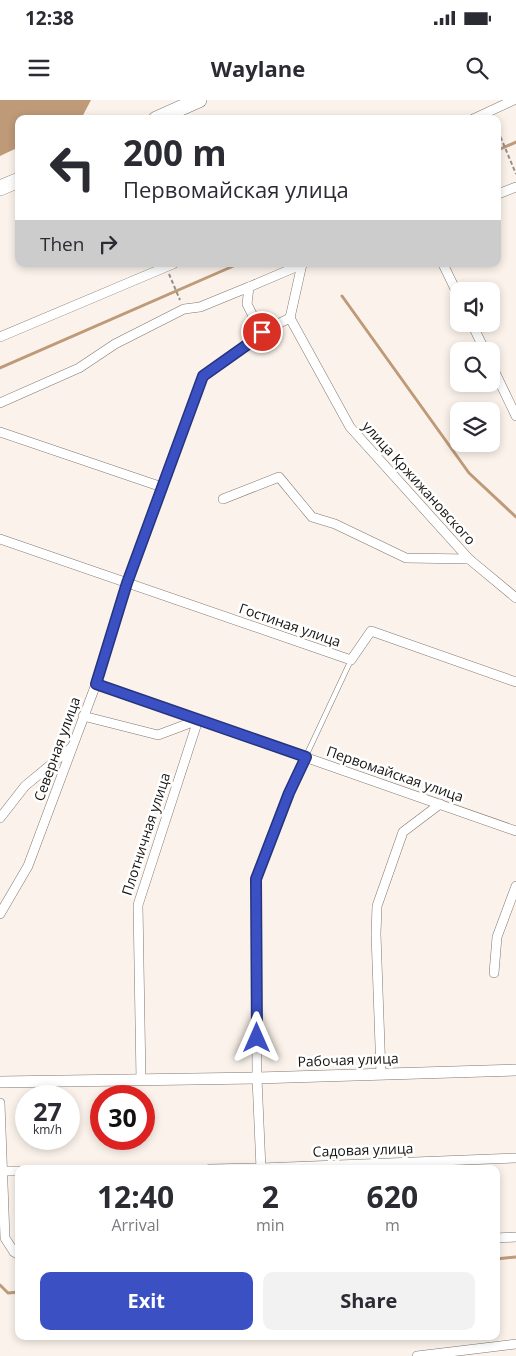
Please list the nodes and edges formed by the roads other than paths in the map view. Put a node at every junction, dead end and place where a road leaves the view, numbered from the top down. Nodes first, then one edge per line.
1 (198, 100) edge
2 (514, 100) edge
3 (165, 115) edge
4 (482, 115) edge
5 (15, 182) edge
6 (516, 187) edge
7 (0, 188) edge
8 (501, 193) edge
9 (166, 267) edge
10 (295, 267) edge
11 (301, 267) edge
12 (444, 267) edge
13 (452, 282) edge
14 (250, 287) junction
15 (290, 318) junction
16 (262, 332) junction
17 (0, 337) edge
18 (500, 383) edge
19 (0, 403) edge
20 (516, 416) edge
21 (0, 432) edge
22 (162, 487) junction
23 (223, 499) dead end
24 (0, 539) edge
25 (469, 560) junction
26 (127, 583) junction
27 (516, 598) edge
28 (351, 660) junction
29 (516, 682) edge
30 (96, 684) junction
31 (83, 716) junction
32 (198, 720) junction
33 (71, 748) junction
34 (306, 757) junction
35 (440, 804) junction
36 (0, 818) edge
37 (516, 830) edge
38 (516, 886) edge
39 (0, 914) edge
40 (494, 973) dead end
41 (516, 1070) edge
42 (382, 1074) junction
43 (257, 1078) junction
44 (141, 1080) junction
45 (0, 1082) edge
46 (0, 1102) edge
47 (516, 1158) edge
48 (261, 1165) edge
49 (338, 1165) edge
50 (2, 1171) junction
51 (15, 1171) edge
52 (516, 1237) edge
53 (500, 1238) edge
54 (15, 1253) edge
55 (516, 1344) edge
56 (417, 1356) edge

1 - 3 main road
2 - 4 street
5 - 7 main road
6 - 8 street
9 - 17 street
10 - 14 street
11 - 15 street
12 - 13 street
14 - 16 street
14 - 19 street
15 - 16 street, Северная улица
15 - 25 street, улица Кржижановского
16 - 22 street, Северная улица
18 - 20 street
21 - 22 street
22 - 26 street, Северная улица
23 - 25 street
24 - 26 street, Гостиная улица
25 - 27 street, улица Кржижановского
26 - 28 street, Гостиная улица
26 - 30 street, Северная улица
28 - 29 street, Гостиная улица
28 - 34 lane
30 - 31 street, Северная улица
30 - 32 street, Первомайская улица
31 - 32 street
31 - 33 street, Северная улица
32 - 34 street, Первомайская улица
32 - 44 street, Плотничная улица
33 - 36 street
33 - 39 street, Северная улица
34 - 35 street, Первомайская улица
34 - 43 street
35 - 37 street, Первомайская улица
35 - 42 street
38 - 40 street
41 - 42 street, Рабочая улица
42 - 43 street, Рабочая улица
43 - 44 street, Рабочая улица
43 - 48 street
44 - 45 street, Рабочая улица
46 - 50 street
47 - 49 street, Садовая улица
50 - 51 street
50 - 54 street
52 - 53 street
55 - 56 street

